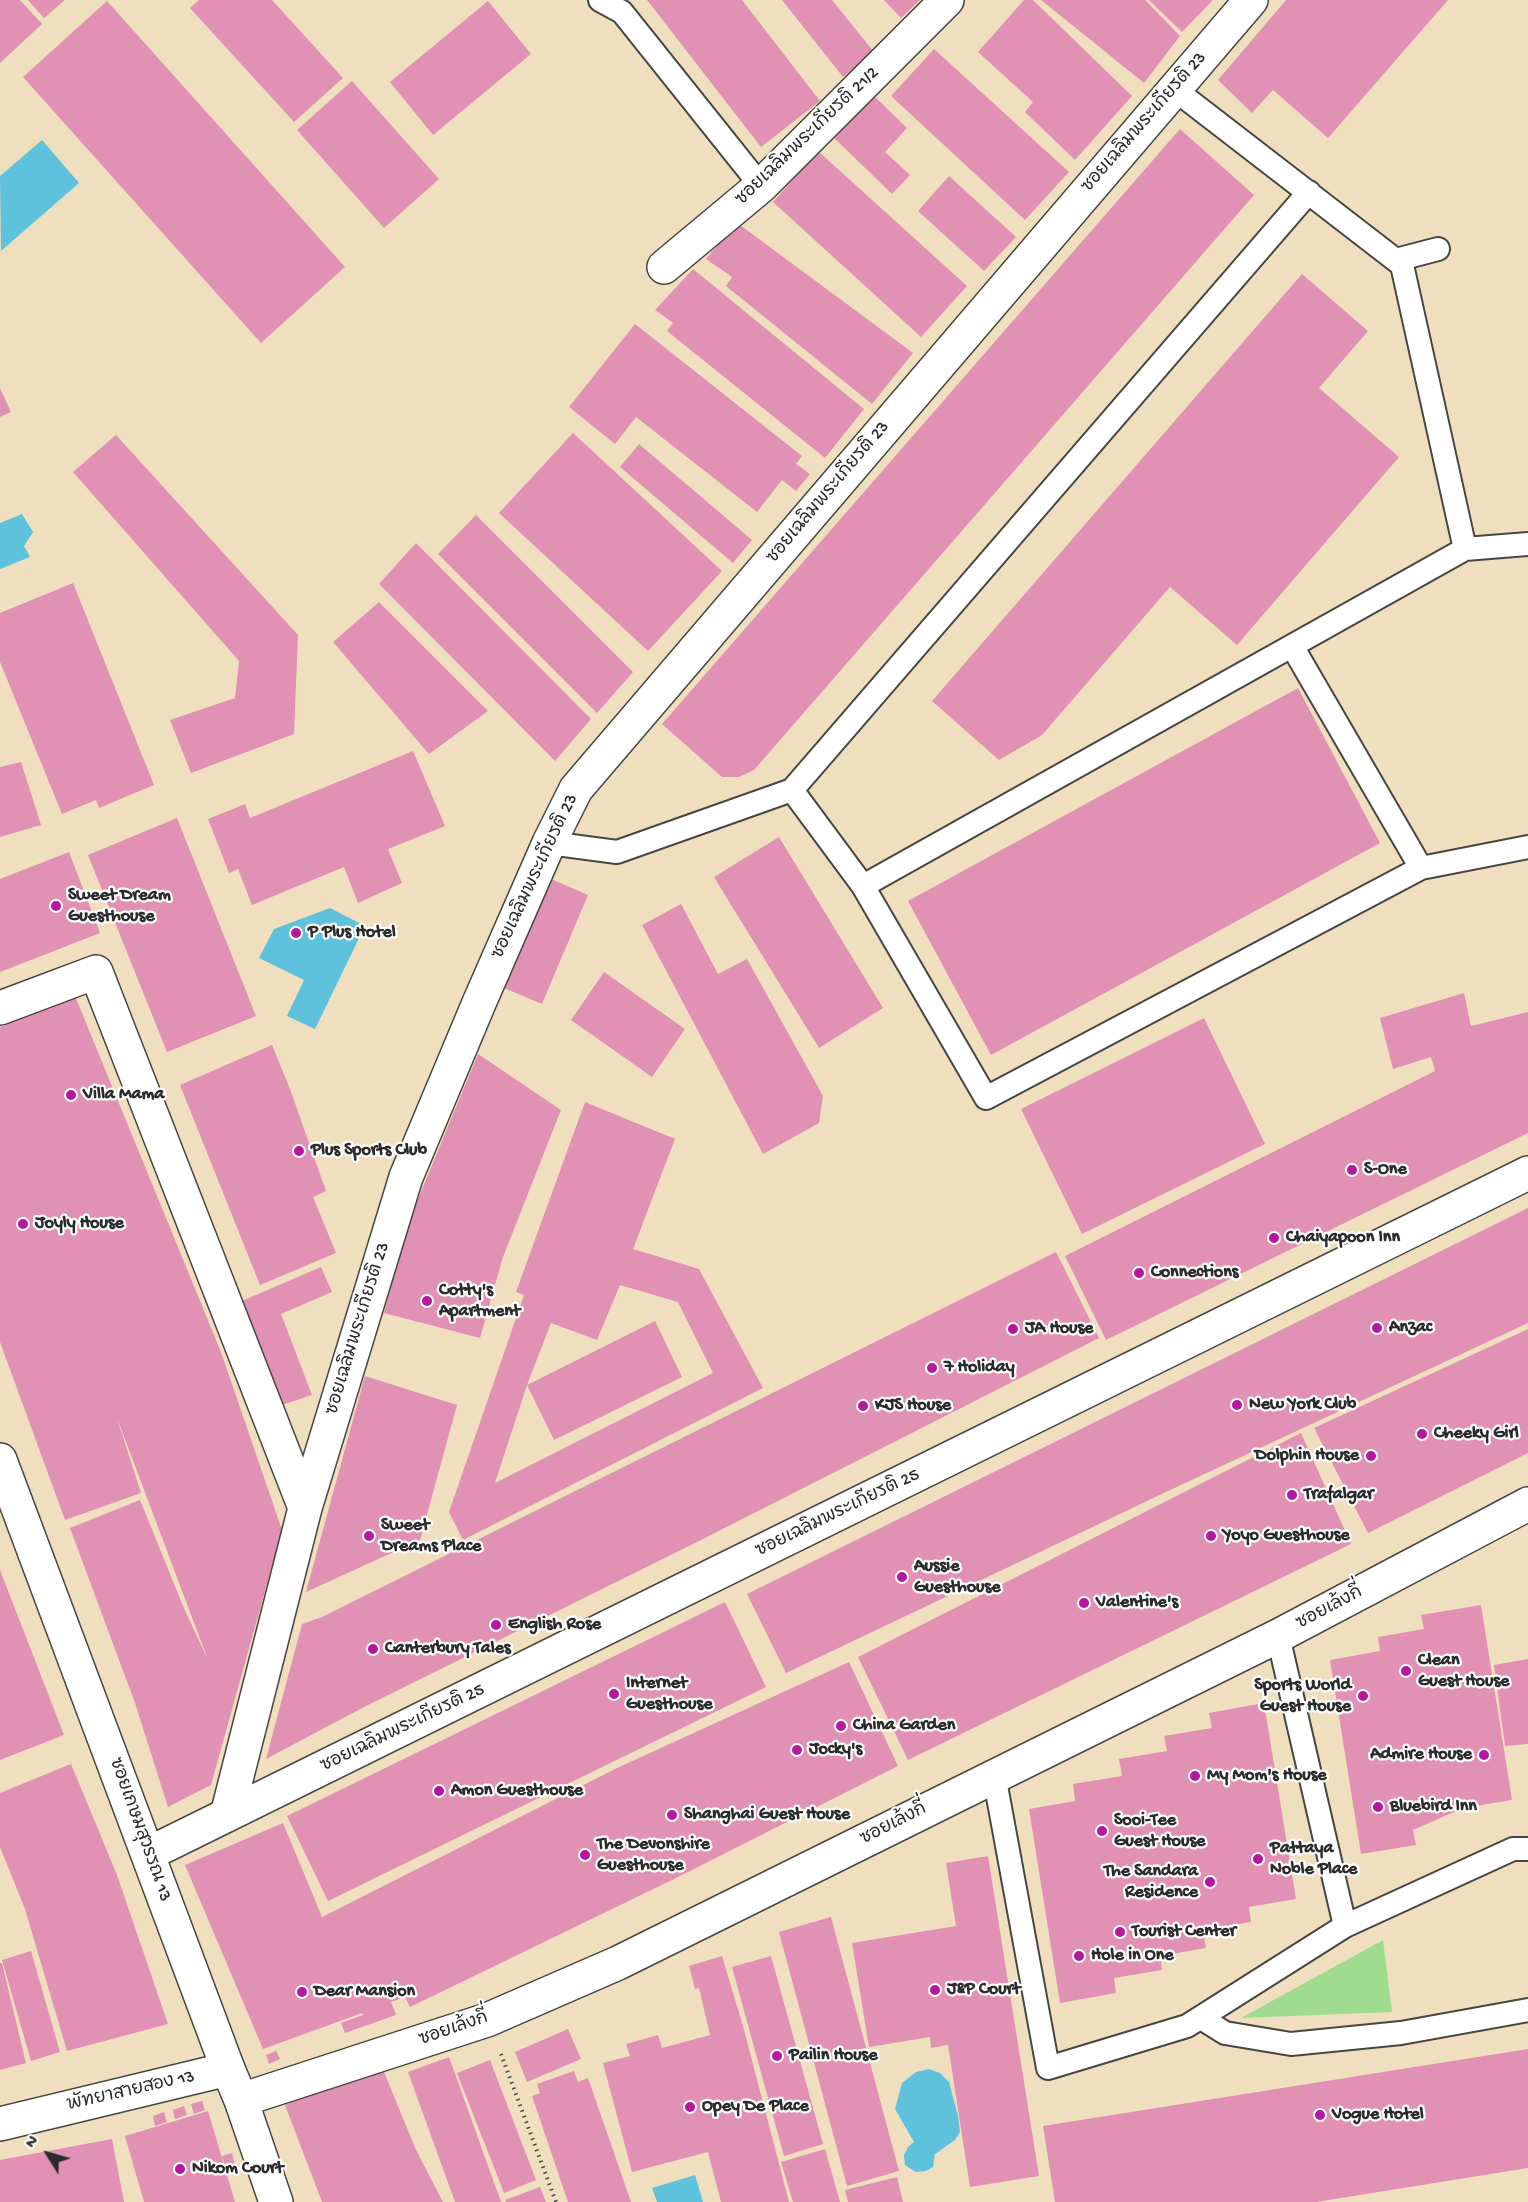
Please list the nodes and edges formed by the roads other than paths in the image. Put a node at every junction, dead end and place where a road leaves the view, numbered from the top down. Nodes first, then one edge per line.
1 (600, 0) edge
2 (947, 0) edge
3 (1251, 0) edge
4 (1174, 89) junction
5 (761, 186) junction
6 (1309, 192) junction
7 (1438, 249) dead end
8 (1396, 260) junction
9 (664, 267) dead end
10 (1528, 544) edge
11 (1465, 549) junction
12 (1292, 646) junction
13 (792, 790) junction
14 (549, 843) junction
15 (1528, 847) edge
16 (1421, 868) junction
17 (863, 886) junction
18 (0, 1008) edge
19 (1528, 1173) edge
20 (1, 1463) edge
21 (1528, 1504) edge
22 (305, 1508) junction
23 (1278, 1636) junction
24 (994, 1775) junction
25 (227, 1815) junction
26 (1528, 1849) edge
27 (148, 1854) junction
28 (1345, 1926) junction
29 (1528, 2010) edge
30 (1201, 2018) junction
31 (228, 2069) junction
32 (241, 2100) junction
33 (0, 2124) edge
34 (276, 2202) edge

1 - 5 lane
2 - 5 street, ซอยเฉลิมพระเกียรติ 21/2
3 - 4 street, ซอยเฉลิมพระเกียรติ 23
4 - 6 lane
4 - 14 street, ซอยเฉลิมพระเกียรติ 23
5 - 9 street, ซอยเฉลิมพระเกียรติ 21/2
6 - 8 lane
6 - 13 lane
7 - 8 lane
8 - 11 lane
10 - 11 lane
11 - 12 lane
12 - 16 lane
12 - 17 lane
13 - 14 lane
13 - 17 lane
14 - 22 street, ซอยเฉลิมพระเกียรติ 23
15 - 16 lane
16 - 17 lane
18 - 22 street
19 - 25 street, ซอยเฉลิมพระเกียรติ 25
20 - 27 street, ซอยเกษมสุวรรณ 13
21 - 23 street, ซอยเล้งกี่
22 - 25 street, ซอยเฉลิมพระเกียรติ 23
23 - 24 street, ซอยเล้งกี่
23 - 28 lane
24 - 30 lane
24 - 32 street, ซอยเล้งกี่
25 - 27 street, ซอยเฉลิมพระเกียรติ 25
26 - 28 lane
27 - 31 street, ซอยเกษมสุวรรณ 13
28 - 30 lane
29 - 30 lane
31 - 32 street, ซอยเกษมสุวรรณ 13
31 - 33 street, พัทยาสายสอง 13
32 - 34 street, ซอยเกษมสุวรรณ 13

